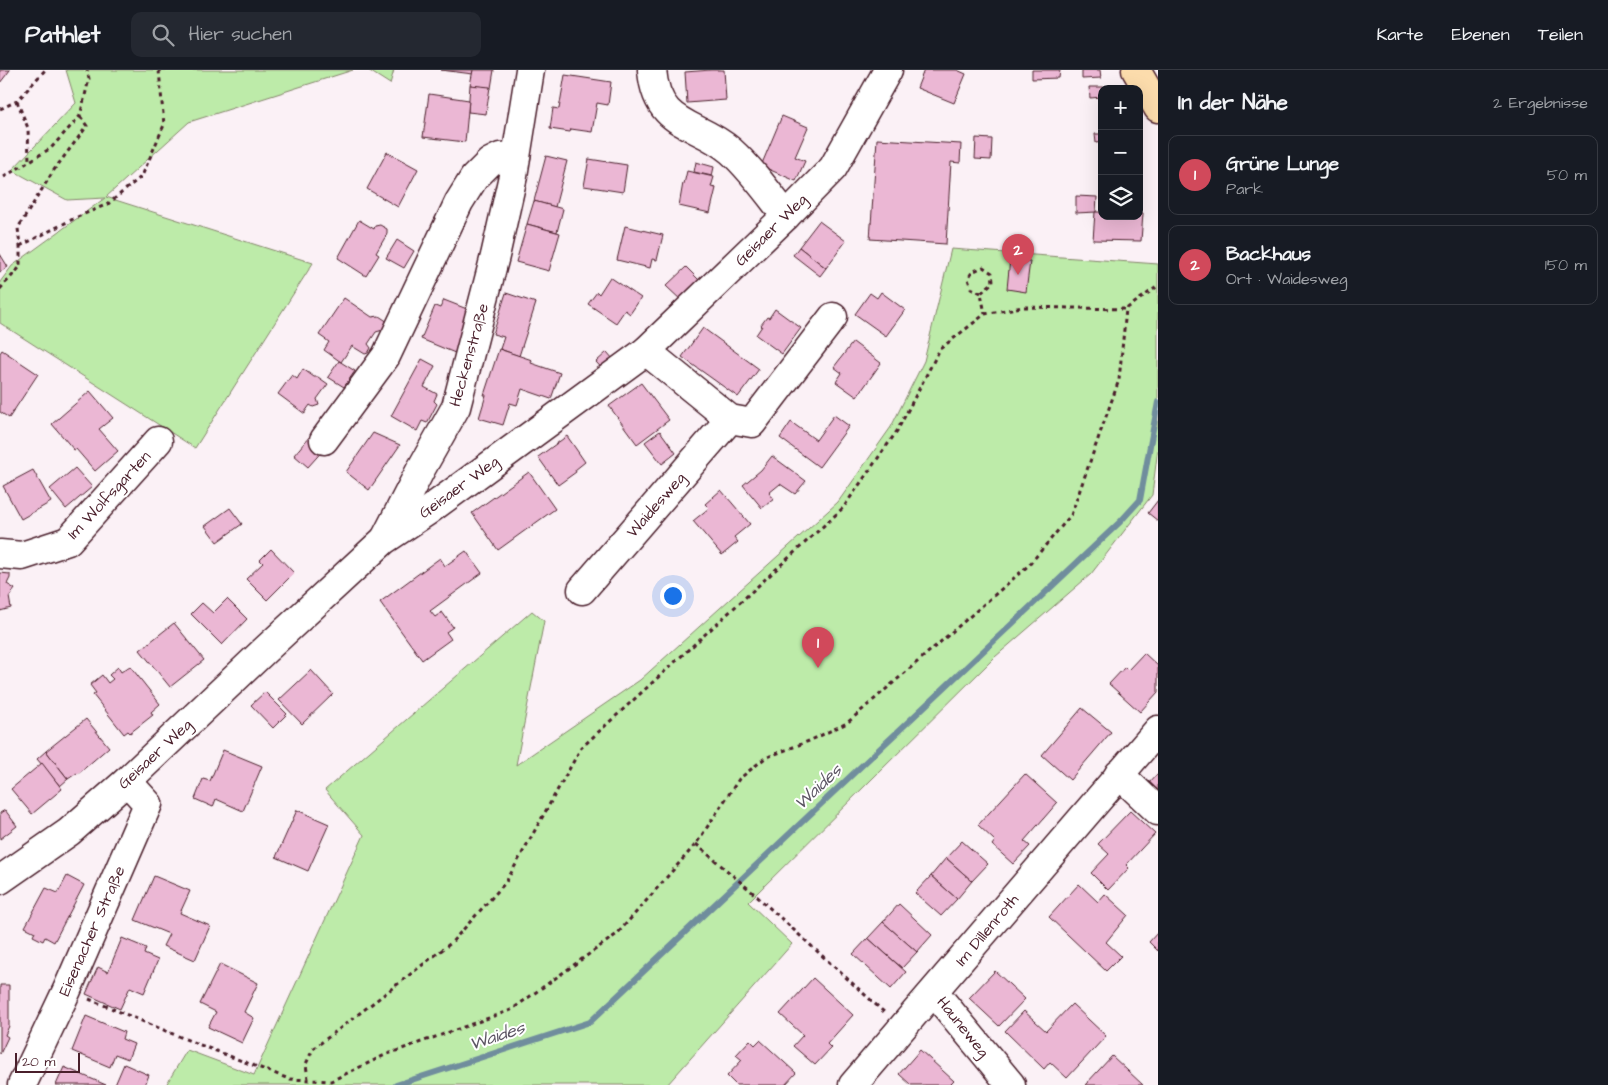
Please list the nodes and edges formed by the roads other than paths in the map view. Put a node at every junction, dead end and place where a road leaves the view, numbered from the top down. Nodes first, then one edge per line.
1 (530, 70) edge
2 (652, 70) edge
3 (888, 70) edge
4 (1136, 70) edge
5 (1158, 108) edge
6 (516, 156) junction
7 (786, 216) junction
8 (833, 318) dead end
9 (646, 351) junction
10 (730, 420) junction
11 (324, 440) dead end
12 (158, 441) dead end
13 (384, 540) junction
14 (0, 554) edge
15 (582, 590) dead end
16 (1158, 730) edge
17 (1119, 774) junction
18 (127, 781) junction
19 (1158, 811) edge
20 (0, 880) edge
21 (934, 992) junction
22 (22, 1085) edge
23 (854, 1085) edge
24 (1011, 1085) edge

1 - 6 street, Heckenstraße
2 - 7 street
3 - 7 street, Geisaer Weg
4 - 5 main road
6 - 11 street
6 - 13 street, Heckenstraße
7 - 9 street, Geisaer Weg
8 - 10 street
9 - 10 street
9 - 13 street, Geisaer Weg
10 - 15 street, Waidesweg
12 - 14 street, Im Wolfsgarten
13 - 18 street, Geisaer Weg
16 - 17 street, Im Dillenroth
17 - 19 street
17 - 21 street, Im Dillenroth
18 - 20 street, Geisaer Weg
18 - 22 street, Eisenacher Straße
21 - 23 street, Im Dillenroth
21 - 24 street, Hauneweg

